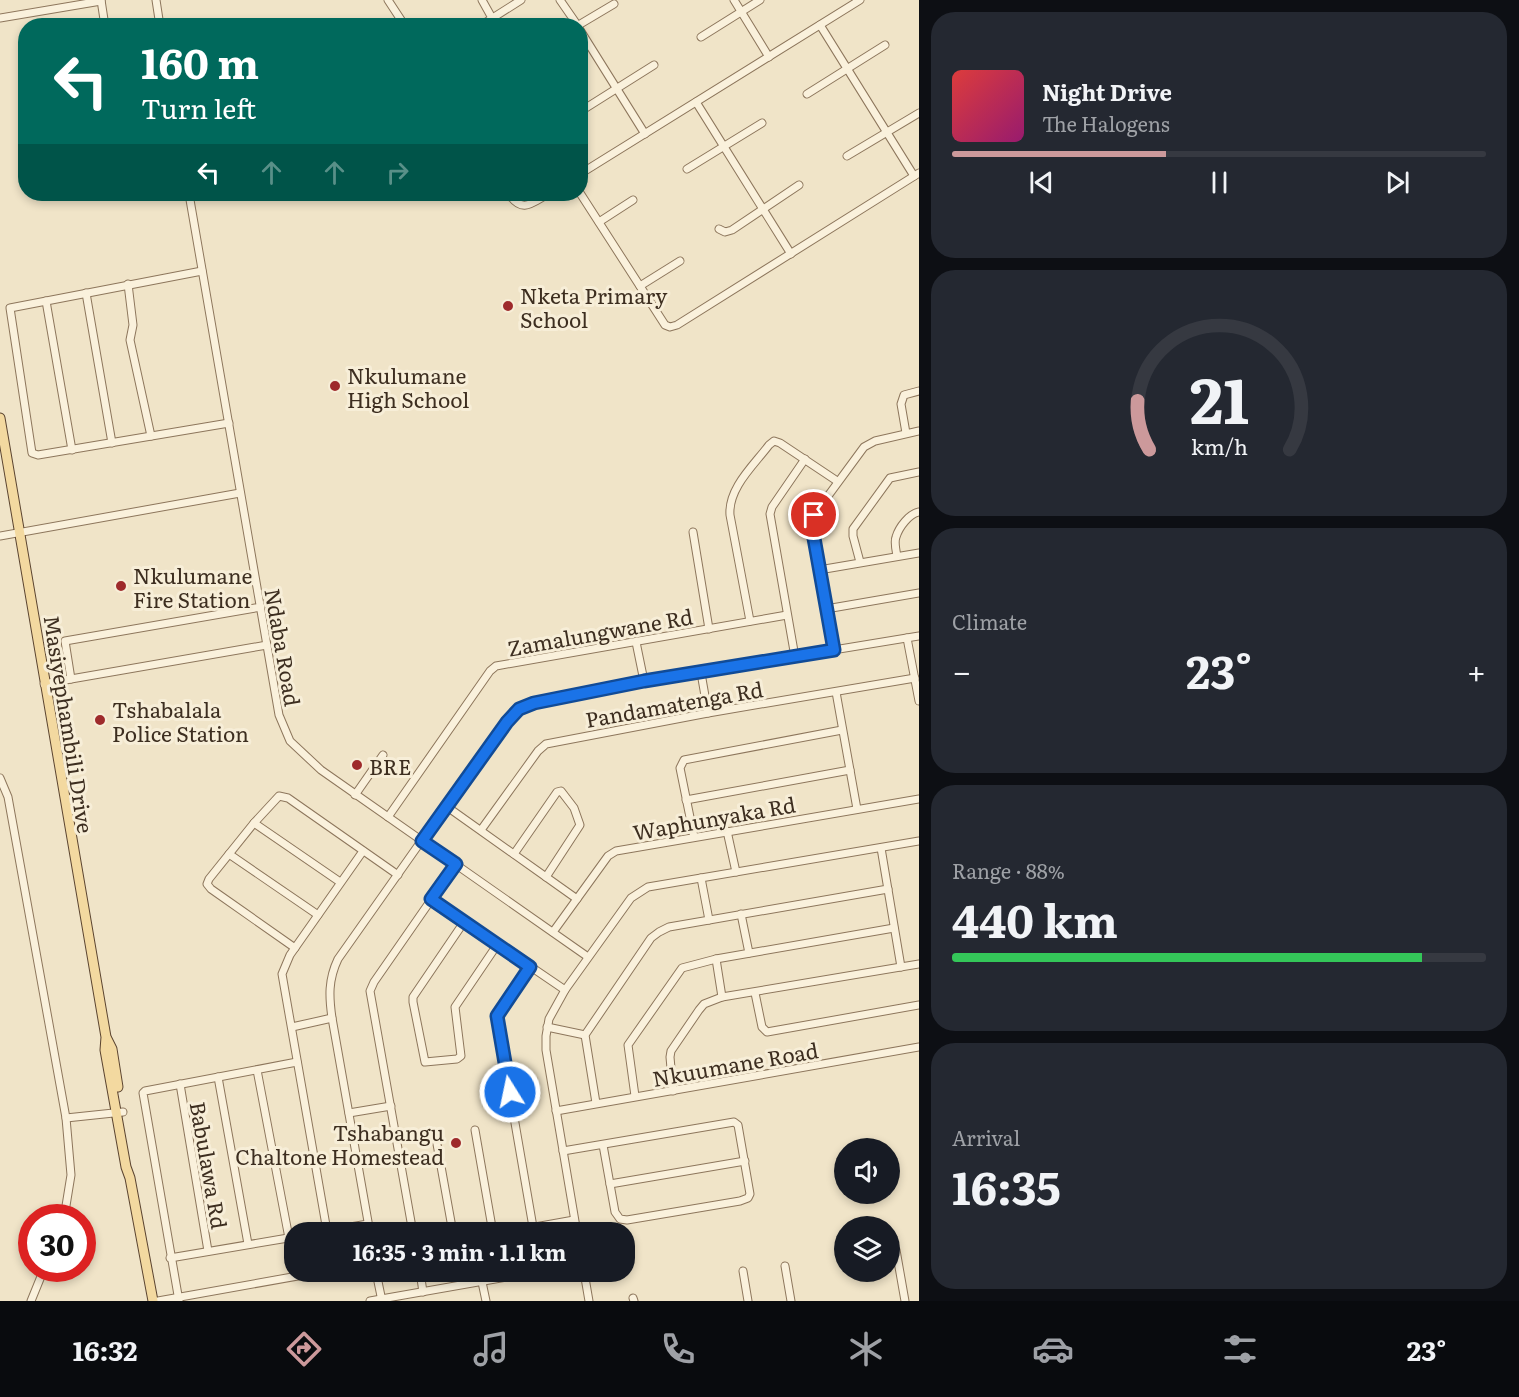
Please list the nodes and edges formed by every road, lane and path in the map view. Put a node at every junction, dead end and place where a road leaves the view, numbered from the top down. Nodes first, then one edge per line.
1 (156, 0) edge
2 (388, 0) edge
3 (482, 0) edge
4 (521, 0) edge
5 (560, 0) edge
6 (734, 0) edge
7 (760, 0) edge
8 (860, 0) edge
9 (101, 1) edge
10 (614, 4) dead end
11 (742, 12) junction
12 (0, 18) edge
13 (104, 18) edge
14 (159, 18) edge
15 (400, 18) edge
16 (492, 18) joint
17 (572, 18) edge
18 (588, 19) edge
19 (820, 25) junction
20 (701, 37) dead end
21 (588, 42) edge
22 (885, 45) dead end
23 (769, 57) junction
24 (654, 65) dead end
25 (848, 69) junction
26 (618, 89) junction
27 (807, 94) dead end
28 (696, 102) junction
29 (588, 107) edge
30 (919, 113) edge
31 (762, 123) dead end
32 (887, 133) junction
33 (645, 134) junction
34 (724, 145) junction
35 (847, 156) dead end
36 (588, 169) edge
37 (687, 170) dead end
38 (917, 175) edge
39 (799, 185) dead end
40 (633, 200) dead end
41 (190, 201) edge
42 (515, 201) edge
43 (536, 201) edge
44 (585, 201) edge
45 (764, 209) junction
46 (599, 222) junction
47 (719, 229) dead end
48 (791, 254) junction
49 (680, 261) dead end
50 (202, 271) junction
51 (128, 284) junction
52 (640, 286) junction
53 (86, 293) junction
54 (46, 301) junction
55 (919, 391) edge
56 (0, 418) edge
57 (228, 423) junction
58 (919, 431) edge
59 (906, 434) junction
60 (151, 436) junction
61 (112, 443) junction
62 (72, 450) junction
63 (805, 459) junction
64 (919, 472) edge
65 (837, 481) junction
66 (240, 493) junction
67 (919, 512) edge
68 (20, 532) junction
69 (693, 532) dead end
70 (0, 536) edge
71 (919, 553) edge
72 (897, 556) junction
73 (860, 562) junction
74 (819, 570) junction
75 (919, 593) edge
76 (261, 607) junction
77 (826, 609) junction
78 (787, 615) junction
79 (750, 621) junction
80 (709, 629) junction
81 (919, 636) edge
82 (908, 638) junction
83 (636, 642) junction
84 (267, 645) junction
85 (834, 650) junction
86 (795, 657) junction
87 (701, 673) junction
88 (915, 678) junction
89 (71, 679) junction
90 (644, 681) junction
91 (44, 684) junction
92 (836, 692) junction
93 (919, 701) edge
94 (708, 713) junction
95 (842, 730) junction
96 (383, 754) dead end
97 (850, 770) junction
98 (0, 778) edge
99 (355, 795) junction
100 (919, 799) edge
101 (686, 800) junction
102 (446, 806) junction
103 (857, 809) junction
104 (388, 817) junction
105 (254, 823) junction
106 (481, 830) junction
107 (727, 831) junction
108 (694, 837) junction
109 (422, 841) junction
110 (919, 841) edge
111 (881, 848) junction
112 (363, 851) junction
113 (229, 854) junction
114 (514, 854) junction
115 (456, 864) junction
116 (736, 872) junction
117 (398, 875) junction
118 (546, 877) junction
119 (701, 878) junction
120 (340, 882) junction
121 (888, 889) junction
122 (431, 899) junction
123 (577, 899) junction
124 (741, 914) junction
125 (318, 915) junction
126 (709, 920) junction
127 (464, 922) junction
128 (894, 928) junction
129 (553, 932) junction
130 (497, 945) junction
131 (295, 948) junction
132 (749, 953) junction
133 (588, 957) junction
134 (716, 959) junction
135 (919, 964) edge
136 (530, 967) junction
137 (902, 967) junction
138 (565, 990) junction
139 (755, 993) junction
140 (722, 998) junction
141 (919, 1005) edge
142 (332, 1018) junction
143 (292, 1027) junction
144 (547, 1027) junction
145 (585, 1035) junction
146 (919, 1047) edge
147 (297, 1062) junction
148 (257, 1070) junction
149 (218, 1077) junction
150 (180, 1084) junction
151 (674, 1091) junction
152 (635, 1096) junction
153 (596, 1103) junction
154 (390, 1106) junction
155 (556, 1111) junction
156 (120, 1113) junction
157 (349, 1113) junction
158 (66, 1118) junction
159 (475, 1130) dead end
160 (435, 1133) dead end
161 (603, 1145) junction
162 (563, 1151) junction
163 (745, 1161) junction
164 (610, 1184) junction
165 (66, 1204) edge
166 (574, 1220) joint
167 (288, 1222) edge
168 (325, 1222) edge
169 (368, 1222) edge
170 (411, 1222) edge
171 (451, 1222) edge
172 (491, 1222) edge
173 (532, 1222) edge
174 (562, 1222) edge
175 (284, 1238) edge
176 (248, 1244) junction
177 (208, 1251) junction
178 (170, 1258) junction
179 (785, 1266) dead end
180 (742, 1271) dead end
181 (900, 1273) edge
182 (284, 1279) edge
183 (39, 1282) edge
184 (378, 1282) edge
185 (422, 1282) edge
186 (477, 1282) edge
187 (482, 1282) edge
188 (586, 1282) edge
189 (423, 1292) junction
190 (178, 1300) edge
191 (381, 1300) edge
192 (31, 1301) edge
193 (156, 1301) edge
194 (370, 1301) edge
195 (486, 1301) edge
196 (589, 1301) edge
197 (748, 1301) edge
198 (791, 1301) edge
199 (905, 1301) edge

1 - 14 street
2 - 15 street
3 - 16 street
4 - 16 street
5 - 17 street
6 - 11 street
7 - 11 street
8 - 19 street
9 - 12 street
9 - 13 street
10 - 18 street
11 - 20 street
11 - 23 street
19 - 23 street
19 - 25 street
21 - 26 street
22 - 25 street
23 - 28 street
24 - 26 street
25 - 27 street
25 - 32 street
26 - 29 street
26 - 33 street
28 - 33 street
28 - 34 street
30 - 32 street
31 - 34 street
32 - 35 street
32 - 38 street
33 - 36 street
34 - 37 street
34 - 45 street
38 - 48 street
39 - 45 street
40 - 46 street
41 - 50 street, Ndaba Road
42 - 43 street
44 - 46 street
45 - 47 street
45 - 48 street
46 - 52 street
48 - 52 street
49 - 52 street
50 - 51 street
50 - 57 street, Ndaba Road
51 - 53 street
51 - 60 street
53 - 54 street
53 - 61 street
54 - 62 street
54 - 62 street
55 - 59 street
56 - 68 main road, Masiyephambili Drive
57 - 60 street
57 - 66 street, Ndaba Road
58 - 59 street
59 - 65 street
60 - 61 street
61 - 62 street
63 - 65 street
63 - 78 street
63 - 79 street
64 - 73 street
65 - 74 street
66 - 68 street
66 - 76 street, Ndaba Road
67 - 72 street
68 - 70 street
68 - 91 main road, Masiyephambili Drive
69 - 80 street
71 - 72 street
72 - 73 street
73 - 74 street
74 - 77 street
75 - 77 street
76 - 84 street, Ndaba Road
76 - 89 street
77 - 85 street
78 - 79 street, Zamalungwane Rd
78 - 86 street
79 - 80 street, Zamalungwane Rd
80 - 83 street, Zamalungwane Rd
81 - 82 street
82 - 85 street
82 - 88 street
83 - 90 street
83 - 104 street, Zamalungwane Rd
84 - 89 street
84 - 99 street, Ndaba Road
85 - 86 street
86 - 87 street
87 - 90 street
87 - 94 street
88 - 92 street, Pandamatenga Rd
88 - 93 street
89 - 91 street
90 - 102 street
91 - 156 main road, Masiyephambili Drive
92 - 94 street, Pandamatenga Rd
92 - 95 street
94 - 106 street, Pandamatenga Rd
95 - 97 street
95 - 101 street
96 - 99 street
97 - 101 street
97 - 103 street
98 - 158 street
99 - 104 street, Ndaba Road
100 - 103 street, Waphunyaka Rd
101 - 108 street
102 - 106 street
102 - 109 street
103 - 107 street, Waphunyaka Rd
104 - 109 street, Ndaba Road
105 - 112 street
105 - 113 street
105 - 120 street
106 - 114 street
107 - 108 street, Waphunyaka Rd
107 - 116 street
108 - 123 street, Waphunyaka Rd
109 - 115 street, Ndaba Road
109 - 117 street
110 - 111 street
111 - 116 street
111 - 121 street
112 - 117 street
112 - 120 street
113 - 125 street
113 - 131 street
114 - 118 street
114 - 118 street
115 - 122 street
115 - 129 street, Ndaba Road
116 - 119 street
117 - 142 street
118 - 123 street
119 - 126 street
119 - 133 street
120 - 125 street
121 - 124 street
121 - 128 street
122 - 127 street
122 - 154 street
123 - 129 street, Waphunyaka Rd
124 - 126 street
124 - 132 street
125 - 131 street
126 - 145 street
127 - 130 street
127 - 130 street
128 - 132 street
128 - 137 street
129 - 133 street, Ndaba Road
130 - 136 street
131 - 143 street
132 - 134 street
133 - 138 street
134 - 140 street
134 - 152 street
135 - 137 street
136 - 138 street
136 - 173 street
137 - 139 street
138 - 144 street
139 - 140 street
139 - 141 street
140 - 151 street
142 - 143 street
142 - 157 street
143 - 147 street
144 - 145 street
144 - 155 street
145 - 153 street
146 - 151 street, Nkuumane Road
147 - 148 street
147 - 168 street
148 - 149 street
148 - 167 street
149 - 150 street
149 - 176 street
150 - 177 street, Babulawa Rd
150 - 178 street
151 - 152 street, Nkuumane Road
152 - 153 street, Nkuumane Road
153 - 155 street, Nkuumane Road
154 - 157 street
154 - 170 street
155 - 162 street
156 - 158 street
156 - 193 main road, Masiyephambili Drive
157 - 169 street
158 - 165 street
159 - 172 street
160 - 171 street
161 - 162 street
161 - 163 street
161 - 164 street
162 - 166 street
163 - 164 street
163 - 164 street
166 - 174 street
175 - 176 street
176 - 177 street
177 - 178 street
178 - 190 street
179 - 198 street
180 - 197 street
181 - 199 street
182 - 190 street
183 - 192 street
184 - 191 street
185 - 189 street
186 - 189 street
187 - 195 street
188 - 196 street
189 - 191 street
190 - 193 street
191 - 194 street

